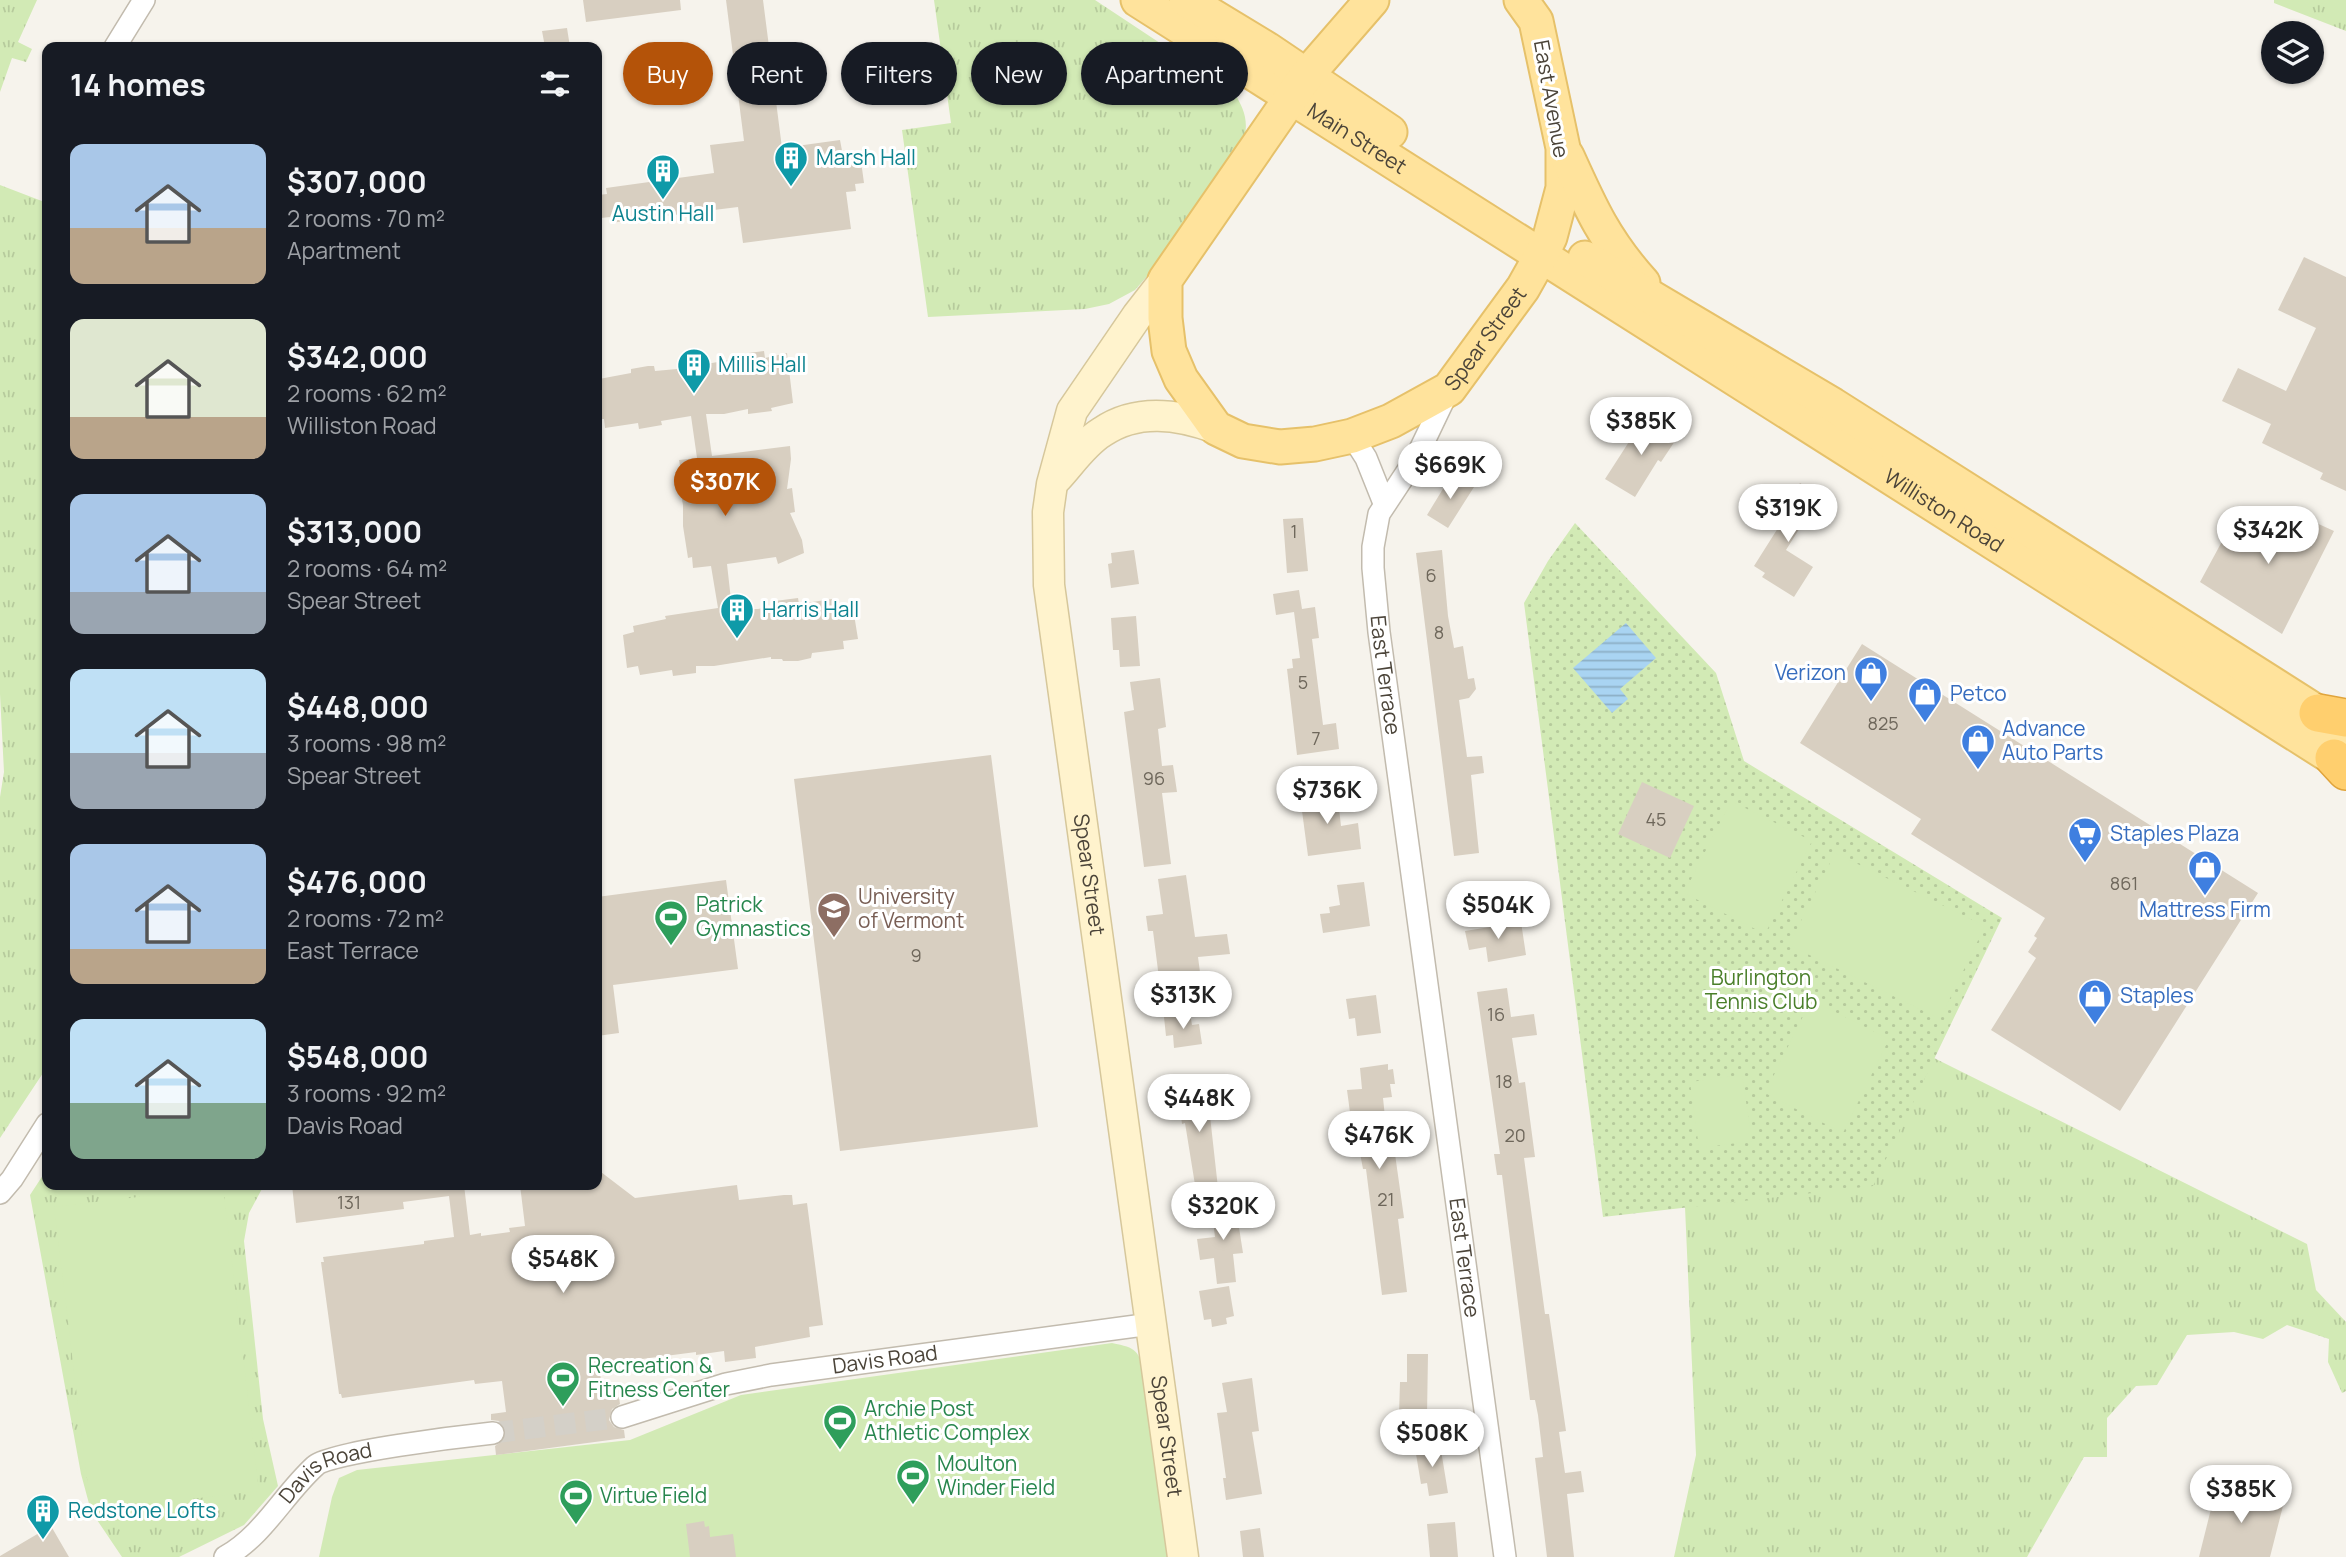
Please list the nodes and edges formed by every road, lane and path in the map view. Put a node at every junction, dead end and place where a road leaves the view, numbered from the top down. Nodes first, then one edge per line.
1 (144, 0) edge
2 (1138, 0) edge
3 (1372, 0) edge
4 (1191, 2) edge
5 (1530, 7) edge
6 (118, 42) edge
7 (1299, 86) junction
8 (1563, 148) junction
9 (1546, 246) junction
10 (1166, 280) junction
11 (1658, 301) junction
12 (1449, 389) junction
13 (1216, 428) junction
14 (1352, 436) junction
15 (1052, 484) junction
16 (1384, 503) junction
17 (2339, 743) edge
18 (42, 1132) edge
19 (0, 1193) edge
20 (1151, 1324) junction
21 (622, 1417) tunnel mouth
22 (493, 1433) tunnel mouth
23 (225, 1557) edge
24 (1183, 1557) edge
25 (1505, 1557) edge

1 - 6 street
2 - 7 main road, Main Street
3 - 7 main road
4 - 7 main road, Main Street
5 - 8 main road, East Avenue
7 - 9 main road, Main Street
7 - 10 main road, Spear Street
8 - 9 main road, East Avenue
8 - 11 main road
9 - 11 main road, Williston Road
9 - 12 main road, Spear Street
9 - 17 main road, Williston Road
10 - 13 main road
10 - 15 main road, Spear Street
11 - 17 main road, Williston Road
12 - 14 main road, Spear Street
12 - 16 street, East Terrace
13 - 14 main road, Spear Street
13 - 15 main road, Spear Street
14 - 16 street
15 - 20 main road, Spear Street
16 - 25 street, East Terrace
18 - 19 street
20 - 21 street, Davis Road
20 - 24 main road, Spear Street
22 - 23 street, Davis Road

